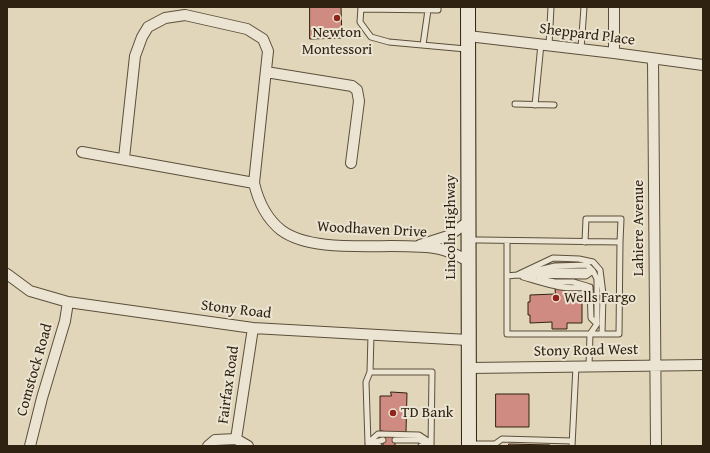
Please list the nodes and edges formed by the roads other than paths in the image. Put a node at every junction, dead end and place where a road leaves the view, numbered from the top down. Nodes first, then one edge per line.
1 (438, 7) edge
2 (468, 7) edge
3 (550, 7) edge
4 (584, 7) edge
5 (614, 7) edge
6 (361, 8) edge
7 (428, 10) junction
8 (467, 42) junction
9 (424, 45) junction
10 (545, 45) junction
11 (581, 49) junction
12 (614, 52) junction
13 (653, 59) junction
14 (703, 65) edge
15 (266, 72) junction
16 (515, 104) dead end
17 (535, 105) junction
18 (554, 105) dead end
19 (82, 152) dead end
20 (124, 158) junction
21 (351, 163) dead end
22 (254, 183) junction
23 (468, 222) junction
24 (468, 240) junction
25 (507, 241) junction
26 (585, 242) junction
27 (620, 242) junction
28 (412, 247) junction
29 (468, 261) junction
30 (7, 274) edge
31 (517, 275) junction
32 (507, 276) junction
33 (68, 302) junction
34 (597, 324) junction
35 (253, 328) junction
36 (590, 334) junction
37 (602, 334) junction
38 (371, 335) junction
39 (468, 340) junction
40 (703, 364) edge
41 (654, 365) junction
42 (576, 366) junction
43 (589, 366) junction
44 (469, 368) junction
45 (370, 372) junction
46 (236, 439) junction
47 (383, 440) dead end
48 (395, 440) dead end
49 (572, 444) edge
50 (370, 445) edge
51 (430, 445) edge
52 (469, 445) edge
53 (492, 445) edge
54 (30, 446) edge
55 (208, 446) edge
56 (248, 446) edge
57 (379, 446) edge
58 (421, 446) edge
59 (656, 446) edge

1 - 7 lane
2 - 8 main road, Lincoln Highway
3 - 10 lane
4 - 11 lane
5 - 12 street
6 - 7 lane
6 - 9 lane
7 - 9 lane
8 - 9 lane
8 - 10 street, Sheppard Place
8 - 23 main road, Lincoln Highway
10 - 11 street, Sheppard Place
10 - 17 lane
11 - 12 street, Sheppard Place
12 - 13 street, Sheppard Place
13 - 14 street, Sheppard Place
13 - 41 street, Lahiere Avenue
15 - 20 street, Woodhaven Drive
15 - 21 street
15 - 22 street, Woodhaven Drive
16 - 17 lane
17 - 18 lane
19 - 20 street
20 - 22 street
22 - 28 street, Woodhaven Drive
23 - 24 main road, Lincoln Highway
23 - 28 street
24 - 25 lane
24 - 29 main road, Lincoln Highway
25 - 26 lane
25 - 32 lane
26 - 27 lane
26 - 27 lane
27 - 37 lane
28 - 29 street, Woodhaven Drive
29 - 39 main road, Lincoln Highway
30 - 33 street, Stony Road
31 - 32 lane
31 - 34 lane
31 - 34 lane
31 - 37 lane
32 - 36 lane
33 - 35 street, Stony Road
33 - 54 street, Comstock Road
34 - 36 lane
35 - 38 street, Stony Road
35 - 46 street, Fairfax Road
36 - 37 lane
36 - 43 lane
38 - 39 street, Stony Road
38 - 45 lane
39 - 44 main road, Lincoln Highway
40 - 41 street, Stony Road West
41 - 43 street, Stony Road West
41 - 59 street, Lahiere Avenue
42 - 43 street, Stony Road West
42 - 44 street, Stony Road West
42 - 49 lane
44 - 52 main road, Lincoln Highway
45 - 50 lane
45 - 51 lane
46 - 55 street, Fairfax Road
46 - 56 street
47 - 50 lane
48 - 51 lane
49 - 53 lane
50 - 51 lane
50 - 57 lane
51 - 58 lane
52 - 53 lane

